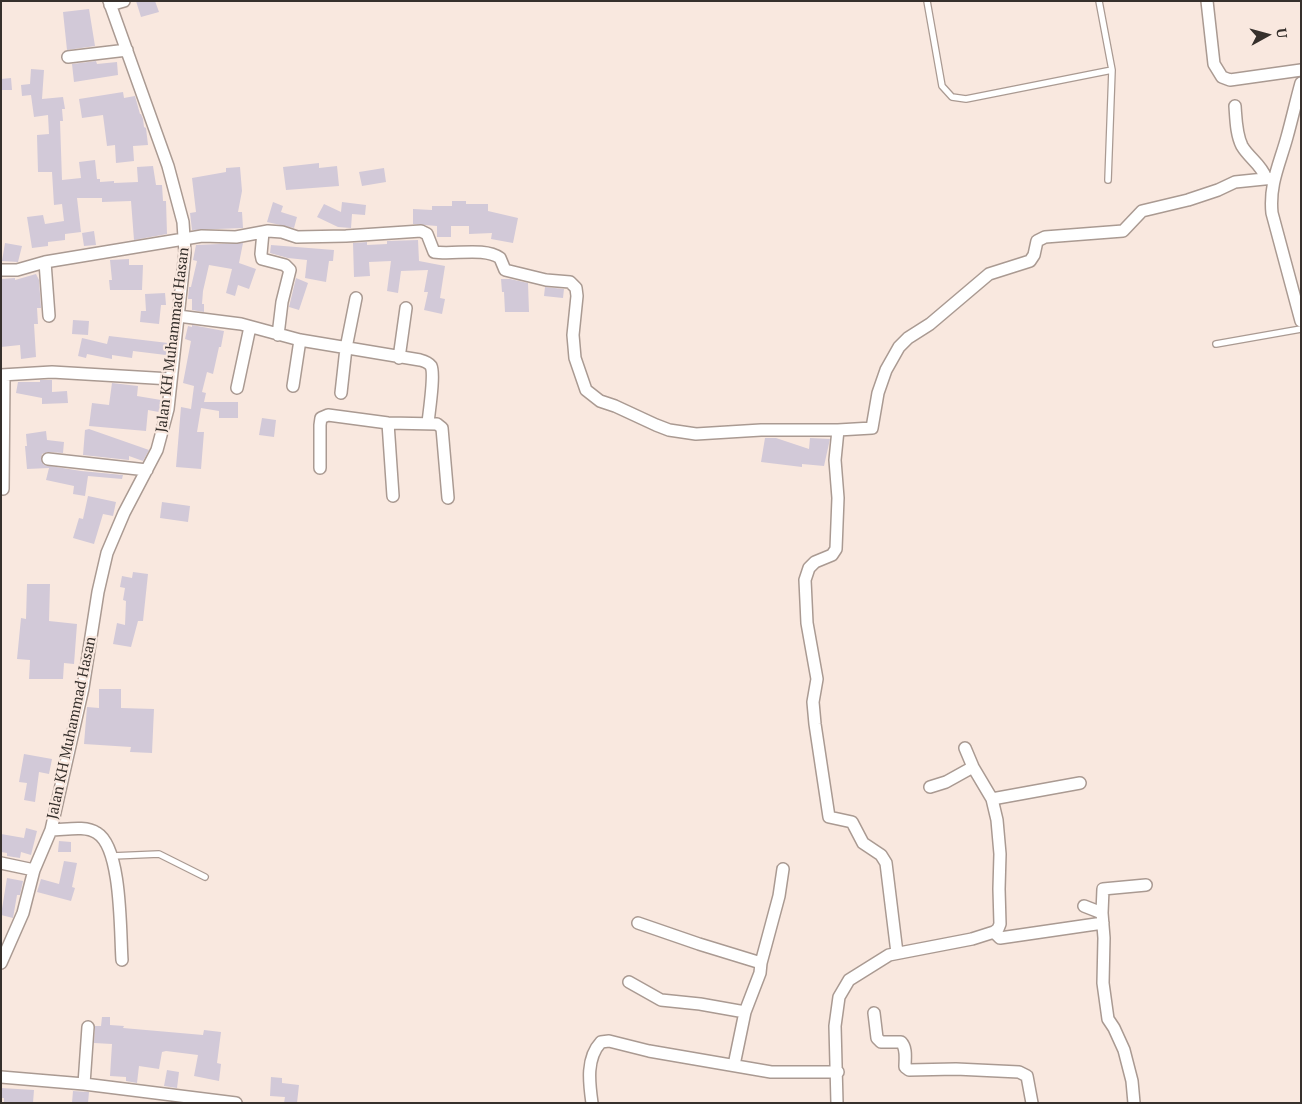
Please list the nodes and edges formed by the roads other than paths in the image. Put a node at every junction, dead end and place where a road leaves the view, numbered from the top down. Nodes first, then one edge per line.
1 (124, 1) edge
2 (927, 1) edge
3 (1099, 1) edge
4 (1207, 1) edge
5 (110, 3) edge
6 (127, 50) junction
7 (68, 57) dead end
8 (1112, 70) junction
9 (1301, 70) edge
10 (1301, 83) edge
11 (1235, 106) dead end
12 (1270, 178) junction
13 (1108, 180) dead end
14 (263, 232) junction
15 (185, 240) junction
16 (45, 262) junction
17 (1, 270) edge
18 (356, 298) dead end
19 (406, 308) dead end
20 (49, 316) dead end
21 (178, 316) junction
22 (1301, 321) edge
23 (250, 327) junction
24 (1301, 330) edge
25 (278, 335) junction
26 (300, 340) junction
27 (1216, 344) dead end
28 (346, 348) junction
29 (399, 358) junction
30 (2, 375) edge
31 (171, 379) junction
32 (293, 386) dead end
33 (237, 388) dead end
34 (341, 392) dead end
35 (388, 423) junction
36 (428, 423) junction
37 (838, 430) junction
38 (48, 459) dead end
39 (320, 468) dead end
40 (147, 470) junction
41 (3, 489) dead end
42 (393, 496) dead end
43 (448, 498) dead end
44 (965, 748) dead end
45 (973, 767) junction
46 (1080, 783) dead end
47 (930, 787) dead end
48 (992, 799) junction
49 (51, 830) junction
50 (112, 856) junction
51 (1, 863) edge
52 (783, 869) dead end
53 (34, 870) junction
54 (205, 877) dead end
55 (1146, 885) dead end
56 (1084, 906) dead end
57 (1102, 918) junction
58 (638, 923) dead end
59 (994, 932) junction
60 (897, 953) junction
61 (122, 960) dead end
62 (761, 962) junction
63 (1, 963) edge
64 (629, 982) dead end
65 (746, 1012) junction
66 (874, 1013) dead end
67 (88, 1028) dead end
68 (734, 1065) junction
69 (838, 1072) junction
70 (1, 1077) edge
71 (84, 1084) junction
72 (236, 1103) edge
73 (592, 1103) edge
74 (837, 1103) edge
75 (1032, 1103) edge
76 (1134, 1103) edge

1 - 5 street
2 - 8 lane
3 - 8 lane
4 - 9 street
5 - 6 street, Jalan KH Muhammad Hasan
6 - 7 street
6 - 15 street, Jalan KH Muhammad Hasan
8 - 13 lane
10 - 12 street
11 - 12 street
12 - 22 street
12 - 37 street
14 - 15 street
14 - 25 street
14 - 37 street
15 - 16 street
15 - 21 street, Jalan KH Muhammad Hasan
16 - 17 street
16 - 20 street
18 - 28 street
19 - 29 street
21 - 23 street
21 - 31 street, Jalan KH Muhammad Hasan
23 - 25 street
23 - 33 street
24 - 27 lane
25 - 26 street
26 - 28 street
26 - 32 street
28 - 29 street
28 - 34 street
29 - 36 street
30 - 31 street
30 - 41 street
31 - 40 street, Jalan KH Muhammad Hasan
35 - 36 street
35 - 39 street
35 - 42 street
36 - 43 street
37 - 60 street
38 - 40 street
40 - 49 street, Jalan KH Muhammad Hasan
44 - 45 street
45 - 47 street
45 - 48 street
46 - 48 street
48 - 59 street
49 - 50 street
49 - 53 street, Jalan KH Muhammad Hasan
50 - 54 lane
50 - 61 street
51 - 53 street
52 - 62 street
53 - 63 street, Jalan KH Muhammad Hasan
55 - 57 street
56 - 57 street
57 - 59 street
57 - 76 street
58 - 62 street
59 - 60 street
60 - 69 street
62 - 65 street
64 - 65 street
65 - 68 street
66 - 75 street
67 - 71 street
68 - 69 street
68 - 73 street
69 - 74 street
70 - 71 street
71 - 72 street

